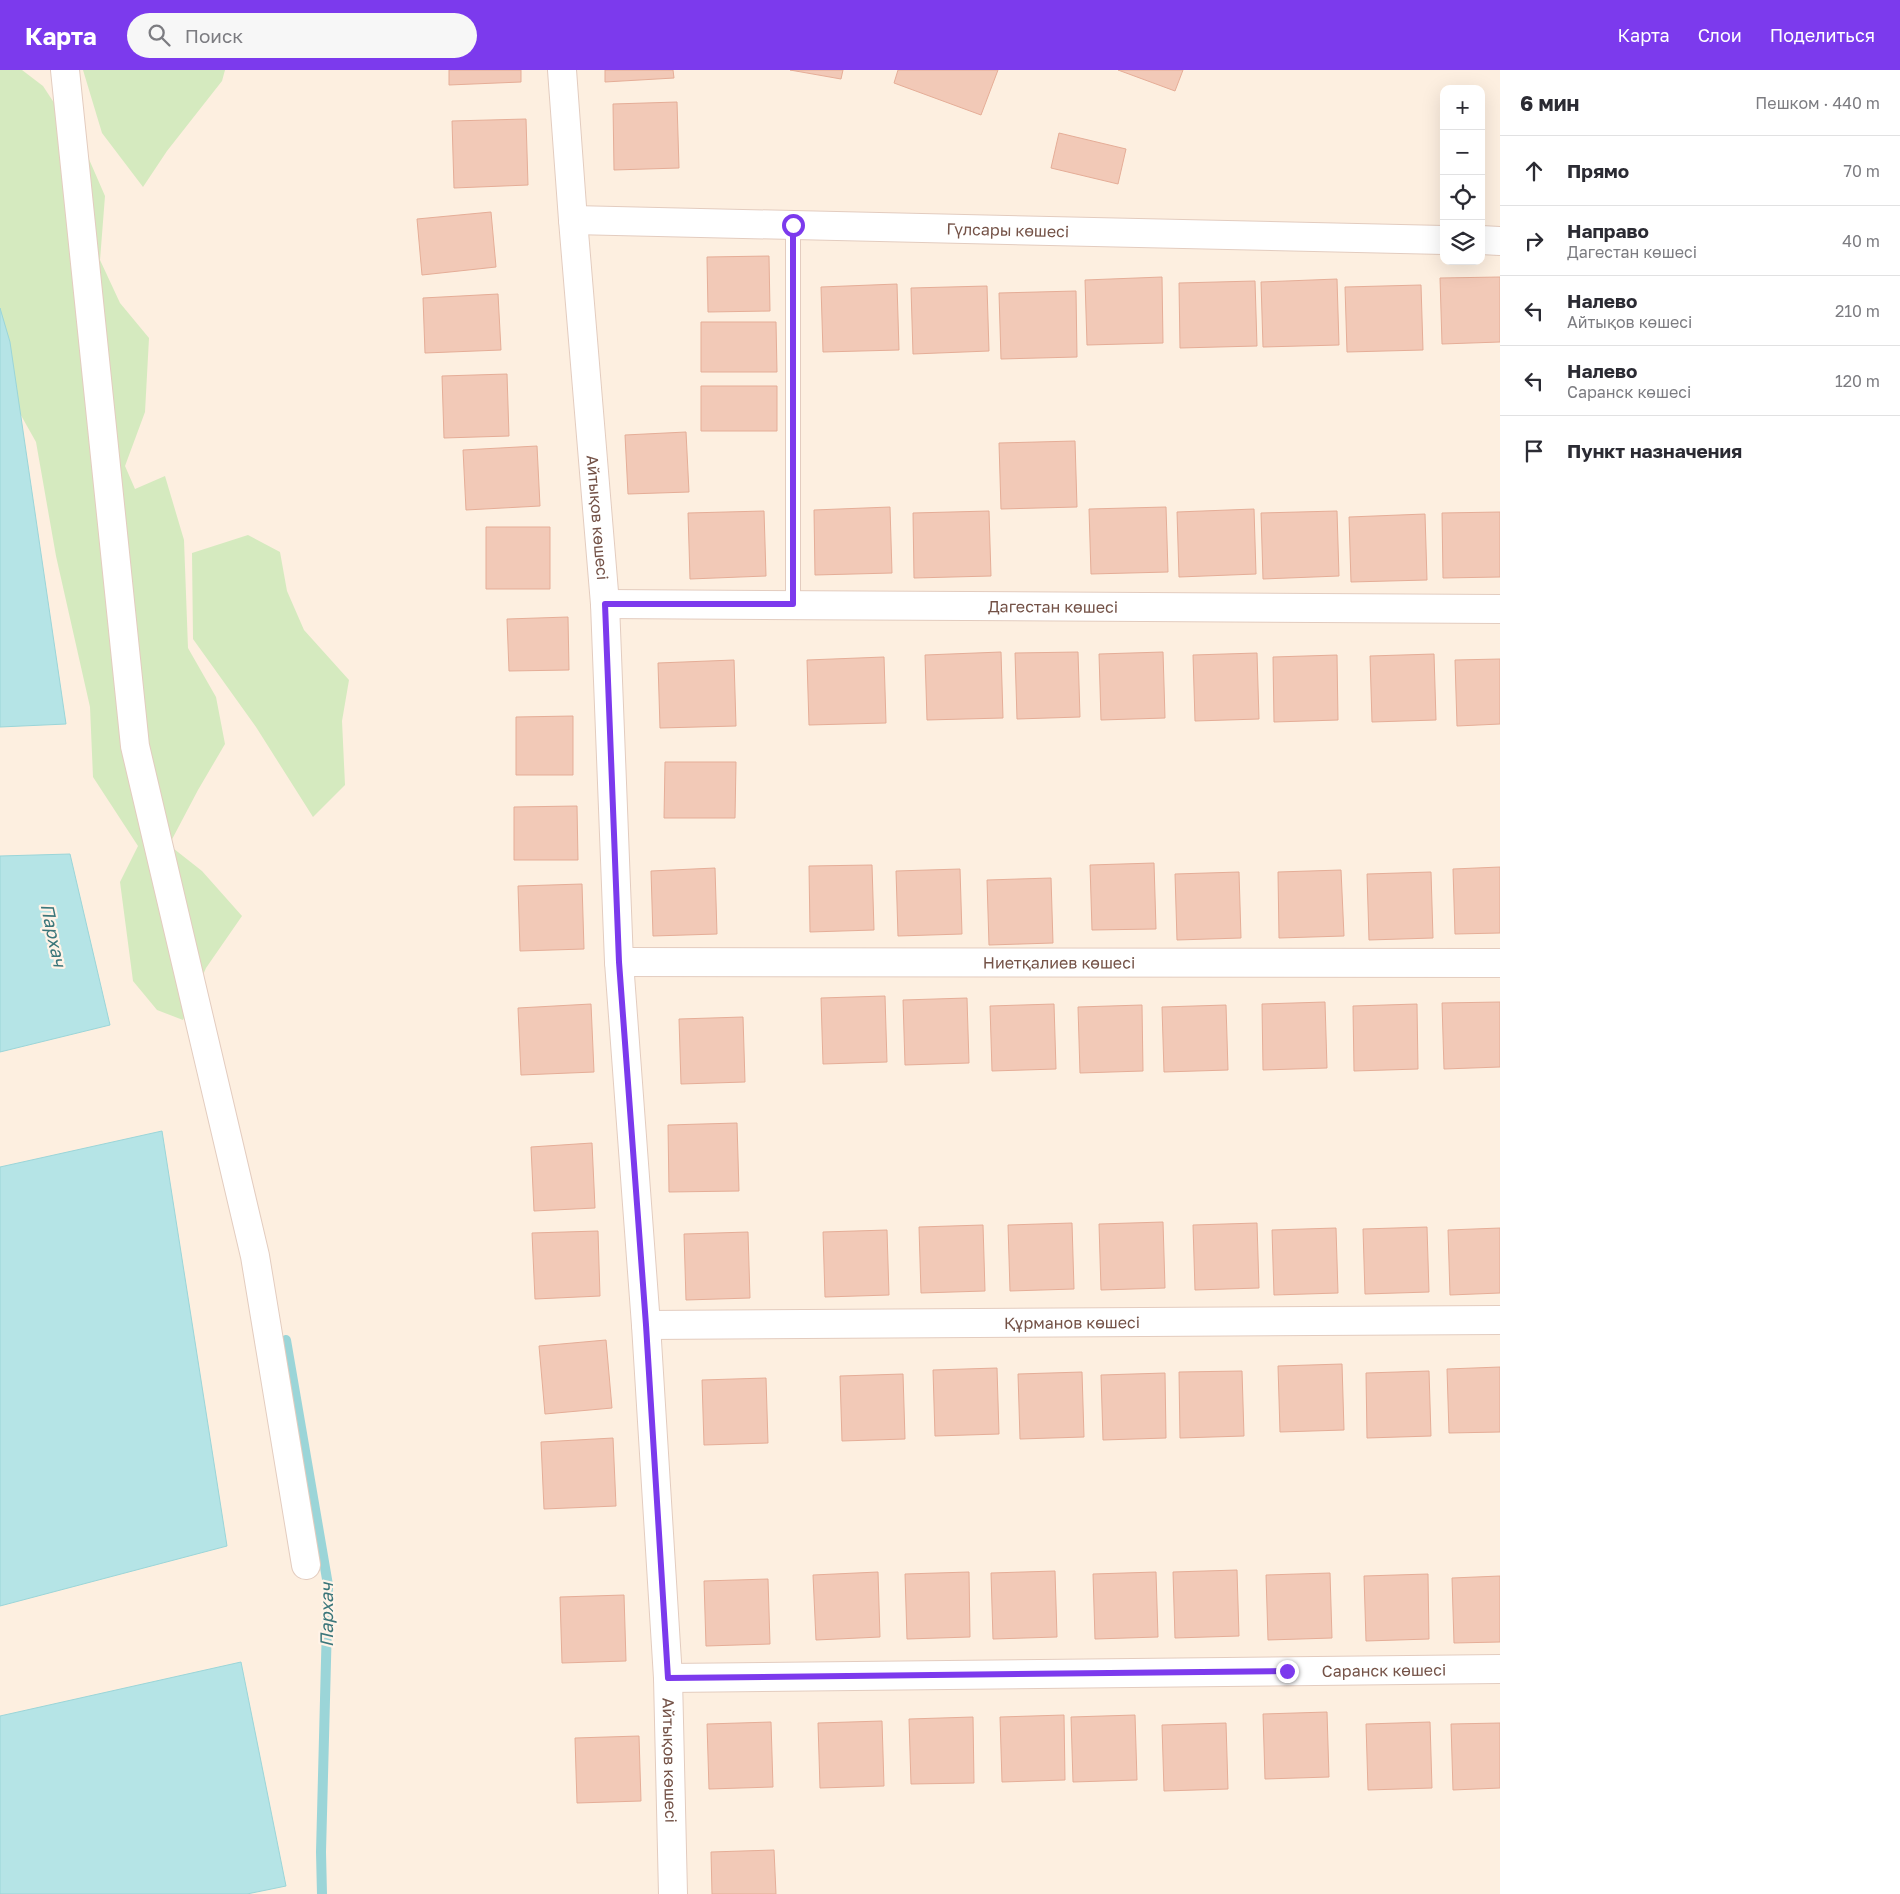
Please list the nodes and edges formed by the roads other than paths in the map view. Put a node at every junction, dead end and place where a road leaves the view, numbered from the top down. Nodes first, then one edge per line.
1 (65, 70) edge
2 (562, 70) edge
3 (573, 220) junction
4 (793, 225) junction
5 (1440, 240) edge
6 (1485, 240) edge
7 (1500, 241) edge
8 (605, 604) junction
9 (793, 604) junction
10 (1500, 609) edge
11 (619, 962) junction
12 (1500, 963) edge
13 (1500, 1320) edge
14 (646, 1325) junction
15 (306, 1565) dead end
16 (1500, 1669) edge
17 (668, 1678) junction
18 (673, 1894) edge

1 - 15 street
2 - 3 street, Айтықов көшесі
3 - 4 street, Гүлсары көшесі
3 - 8 street, Айтықов көшесі
4 - 5 street, Гүлсары көшесі
4 - 9 lane
6 - 7 street
8 - 9 street, Дагестан көшесі
8 - 11 street, Айтықов көшесі
9 - 10 street, Дагестан көшесі
11 - 12 street, Ниетқалиев көшесі
11 - 14 street, Айтықов көшесі
13 - 14 street, Құрманов көшесі
14 - 17 street, Айтықов көшесі
16 - 17 street, Саранск көшесі
17 - 18 street, Айтықов көшесі

